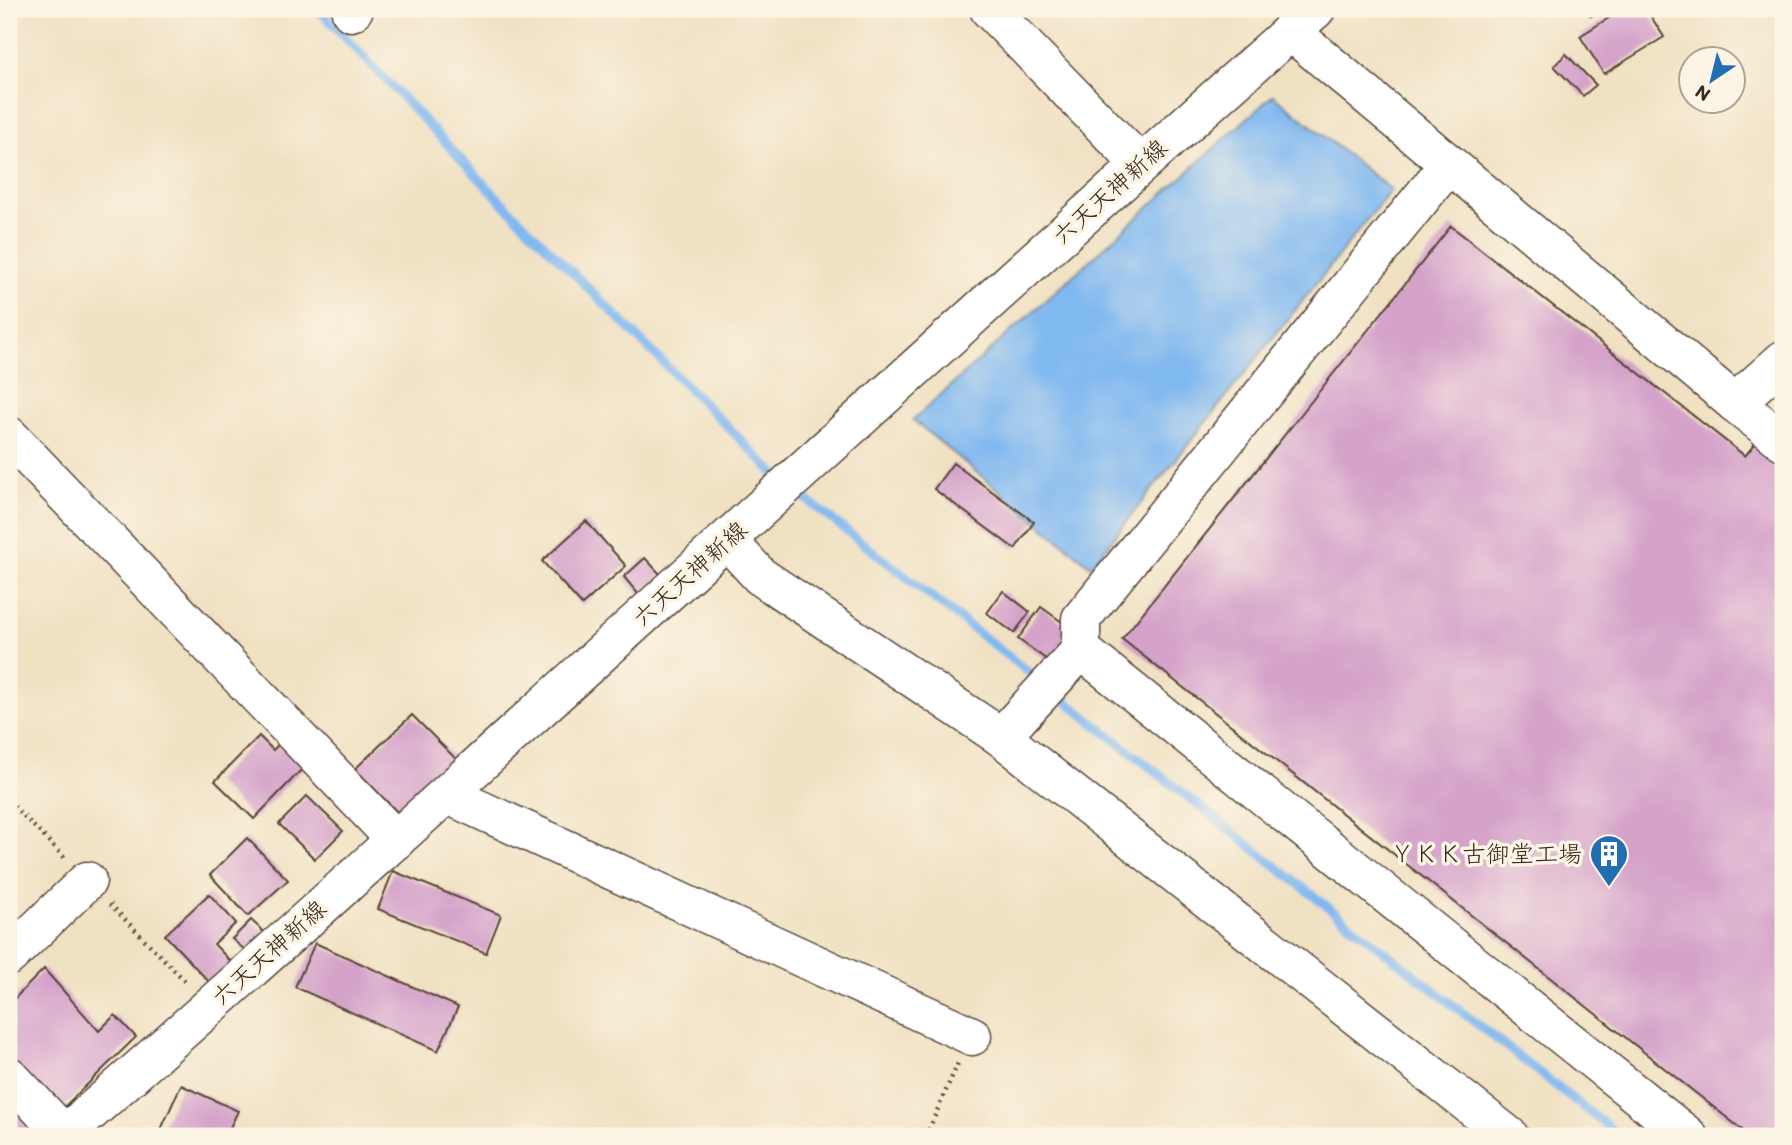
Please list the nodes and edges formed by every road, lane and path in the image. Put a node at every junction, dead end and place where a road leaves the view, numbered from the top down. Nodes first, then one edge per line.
1 (989, 9) edge
2 (1303, 20) edge
3 (1140, 164) junction
4 (1449, 164) junction
5 (1783, 360) edge
6 (1735, 403) junction
7 (9, 436) edge
8 (1783, 441) edge
9 (727, 540) junction
10 (1081, 650) junction
11 (1001, 737) junction
12 (449, 795) junction
13 (396, 840) junction
14 (87, 881) dead end
15 (9, 956) edge
16 (971, 1036) joint
17 (9, 1076) edge
18 (64, 1135) edge
19 (926, 1136) edge
20 (1509, 1136) edge
21 (1688, 1136) edge

1 - 3 main road
2 - 3 main road, 六天天神新線
2 - 4 main road
3 - 9 main road, 六天天神新線
4 - 6 main road
4 - 10 main road
5 - 6 main road
6 - 8 main road
7 - 13 main road
9 - 11 main road
9 - 12 main road, 六天天神新線
10 - 11 main road
10 - 21 main road
11 - 20 main road
12 - 13 main road, 六天天神新線
12 - 16 main road
13 - 18 main road, 六天天神新線
14 - 15 main road
16 - 19 path
17 - 18 main road

